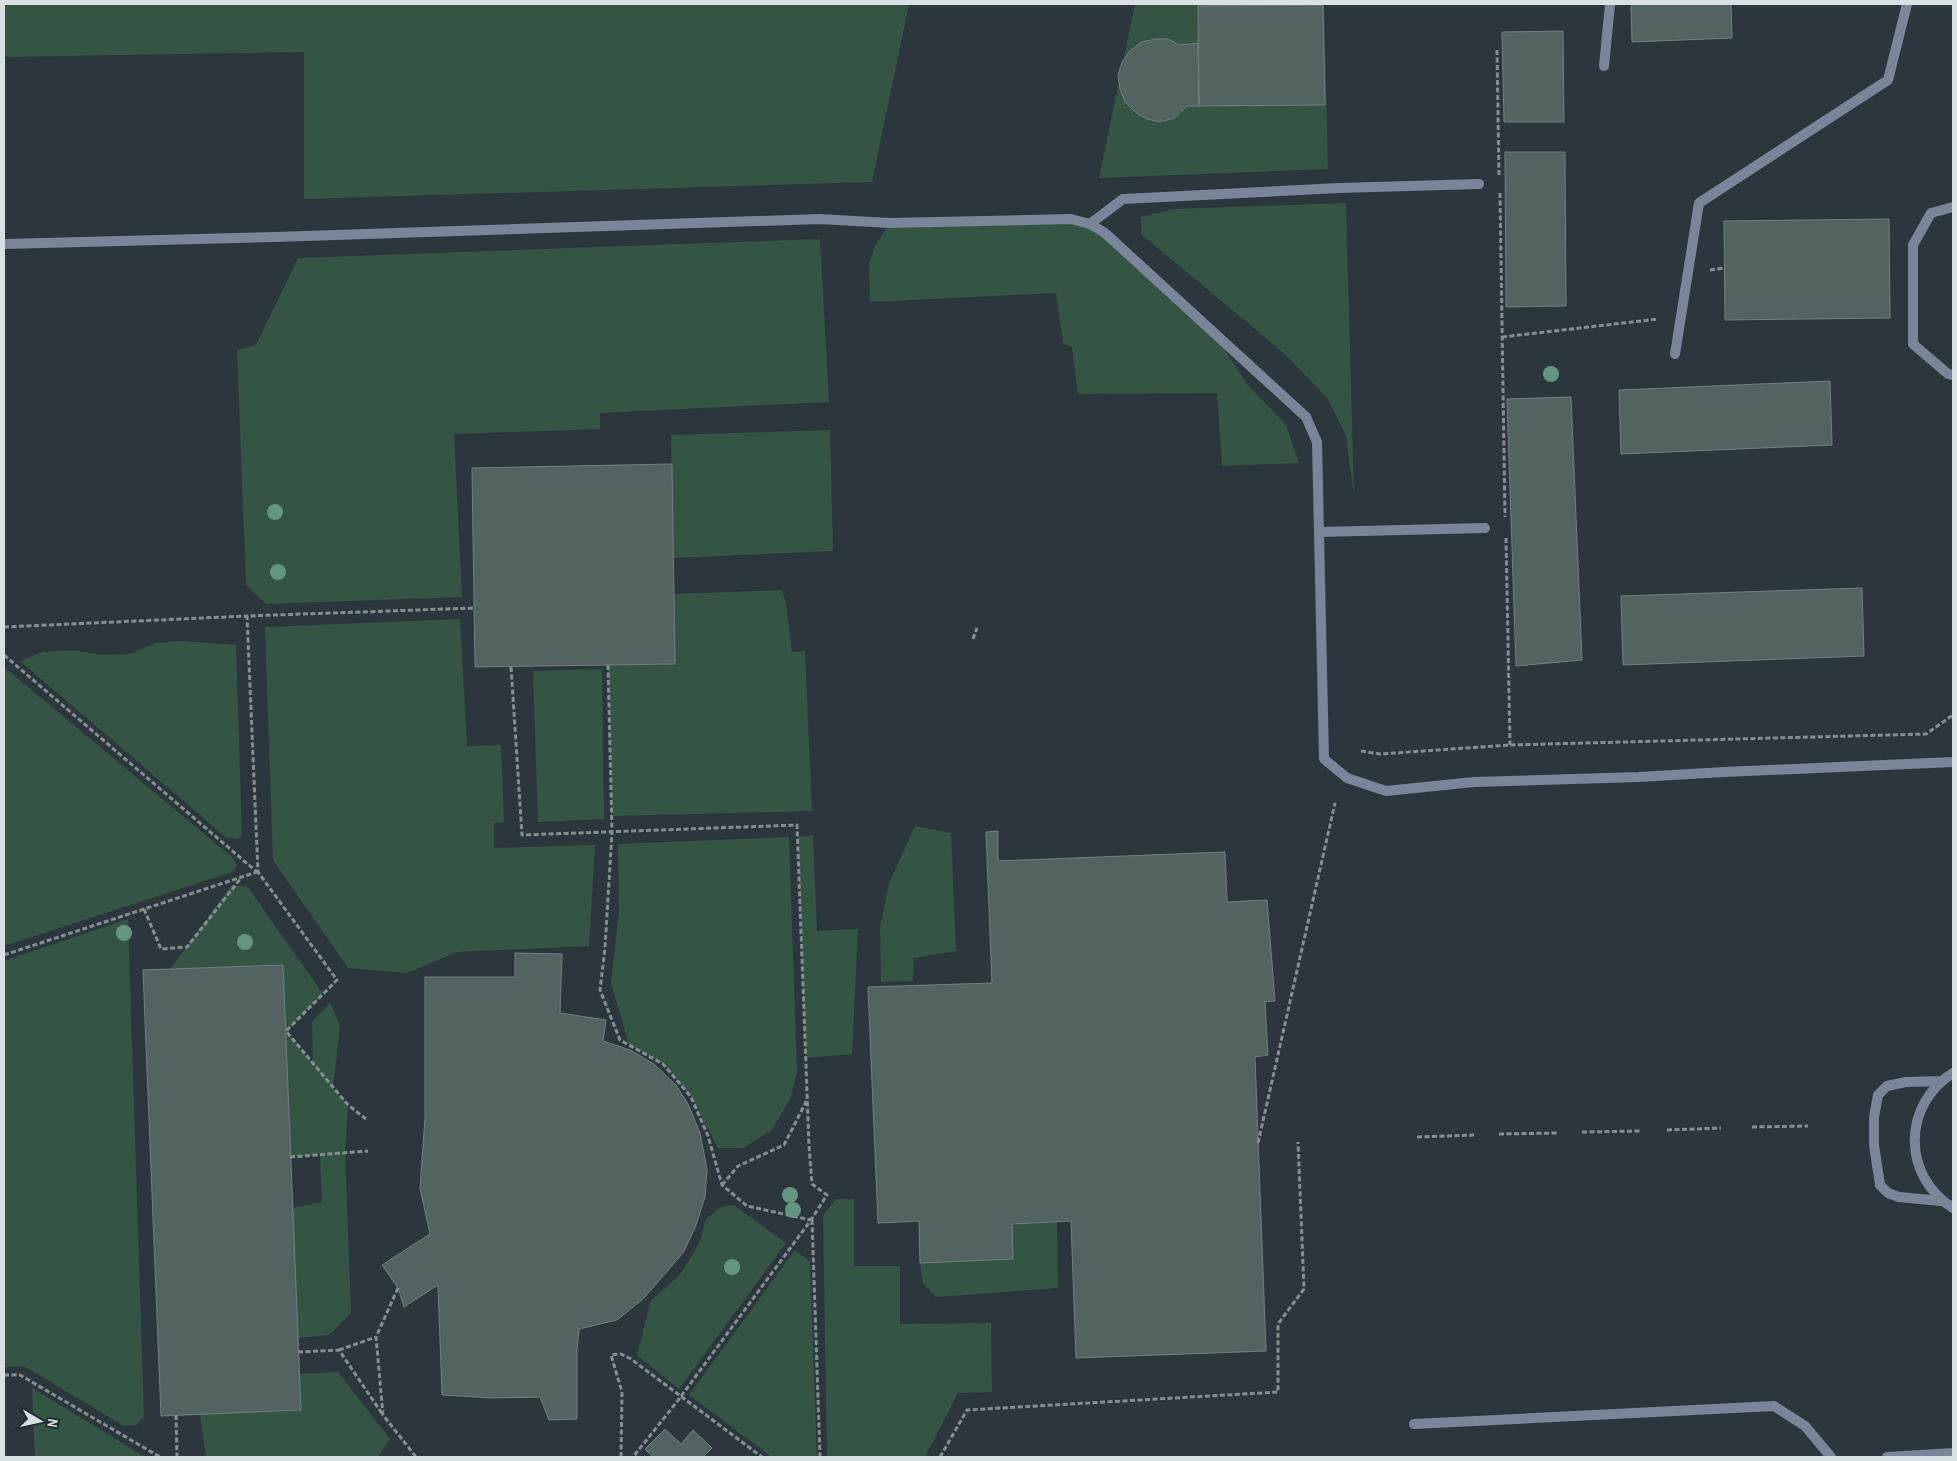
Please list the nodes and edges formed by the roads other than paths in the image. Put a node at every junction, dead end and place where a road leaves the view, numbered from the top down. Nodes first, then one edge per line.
1 (1610, 4) edge
2 (1907, 4) edge
3 (1604, 66) dead end
4 (1479, 184) dead end
5 (1953, 207) edge
6 (1090, 224) junction
7 (4, 244) edge
8 (1675, 354) dead end
9 (1953, 375) edge
10 (1485, 528) dead end
11 (1319, 532) junction
12 (1953, 762) edge
13 (1953, 1073) edge
14 (1941, 1081) junction
15 (1941, 1201) junction
16 (1953, 1208) edge
17 (1414, 1424) dead end
18 (1953, 1452) edge
19 (1830, 1457) edge
20 (1887, 1457) edge

1 - 3 lane
2 - 8 lane
4 - 6 lane
5 - 9 lane
6 - 7 lane
6 - 11 lane
10 - 11 lane
11 - 12 lane
13 - 14 lane
14 - 15 lane
14 - 15 lane
15 - 16 lane
17 - 19 lane
18 - 20 lane

